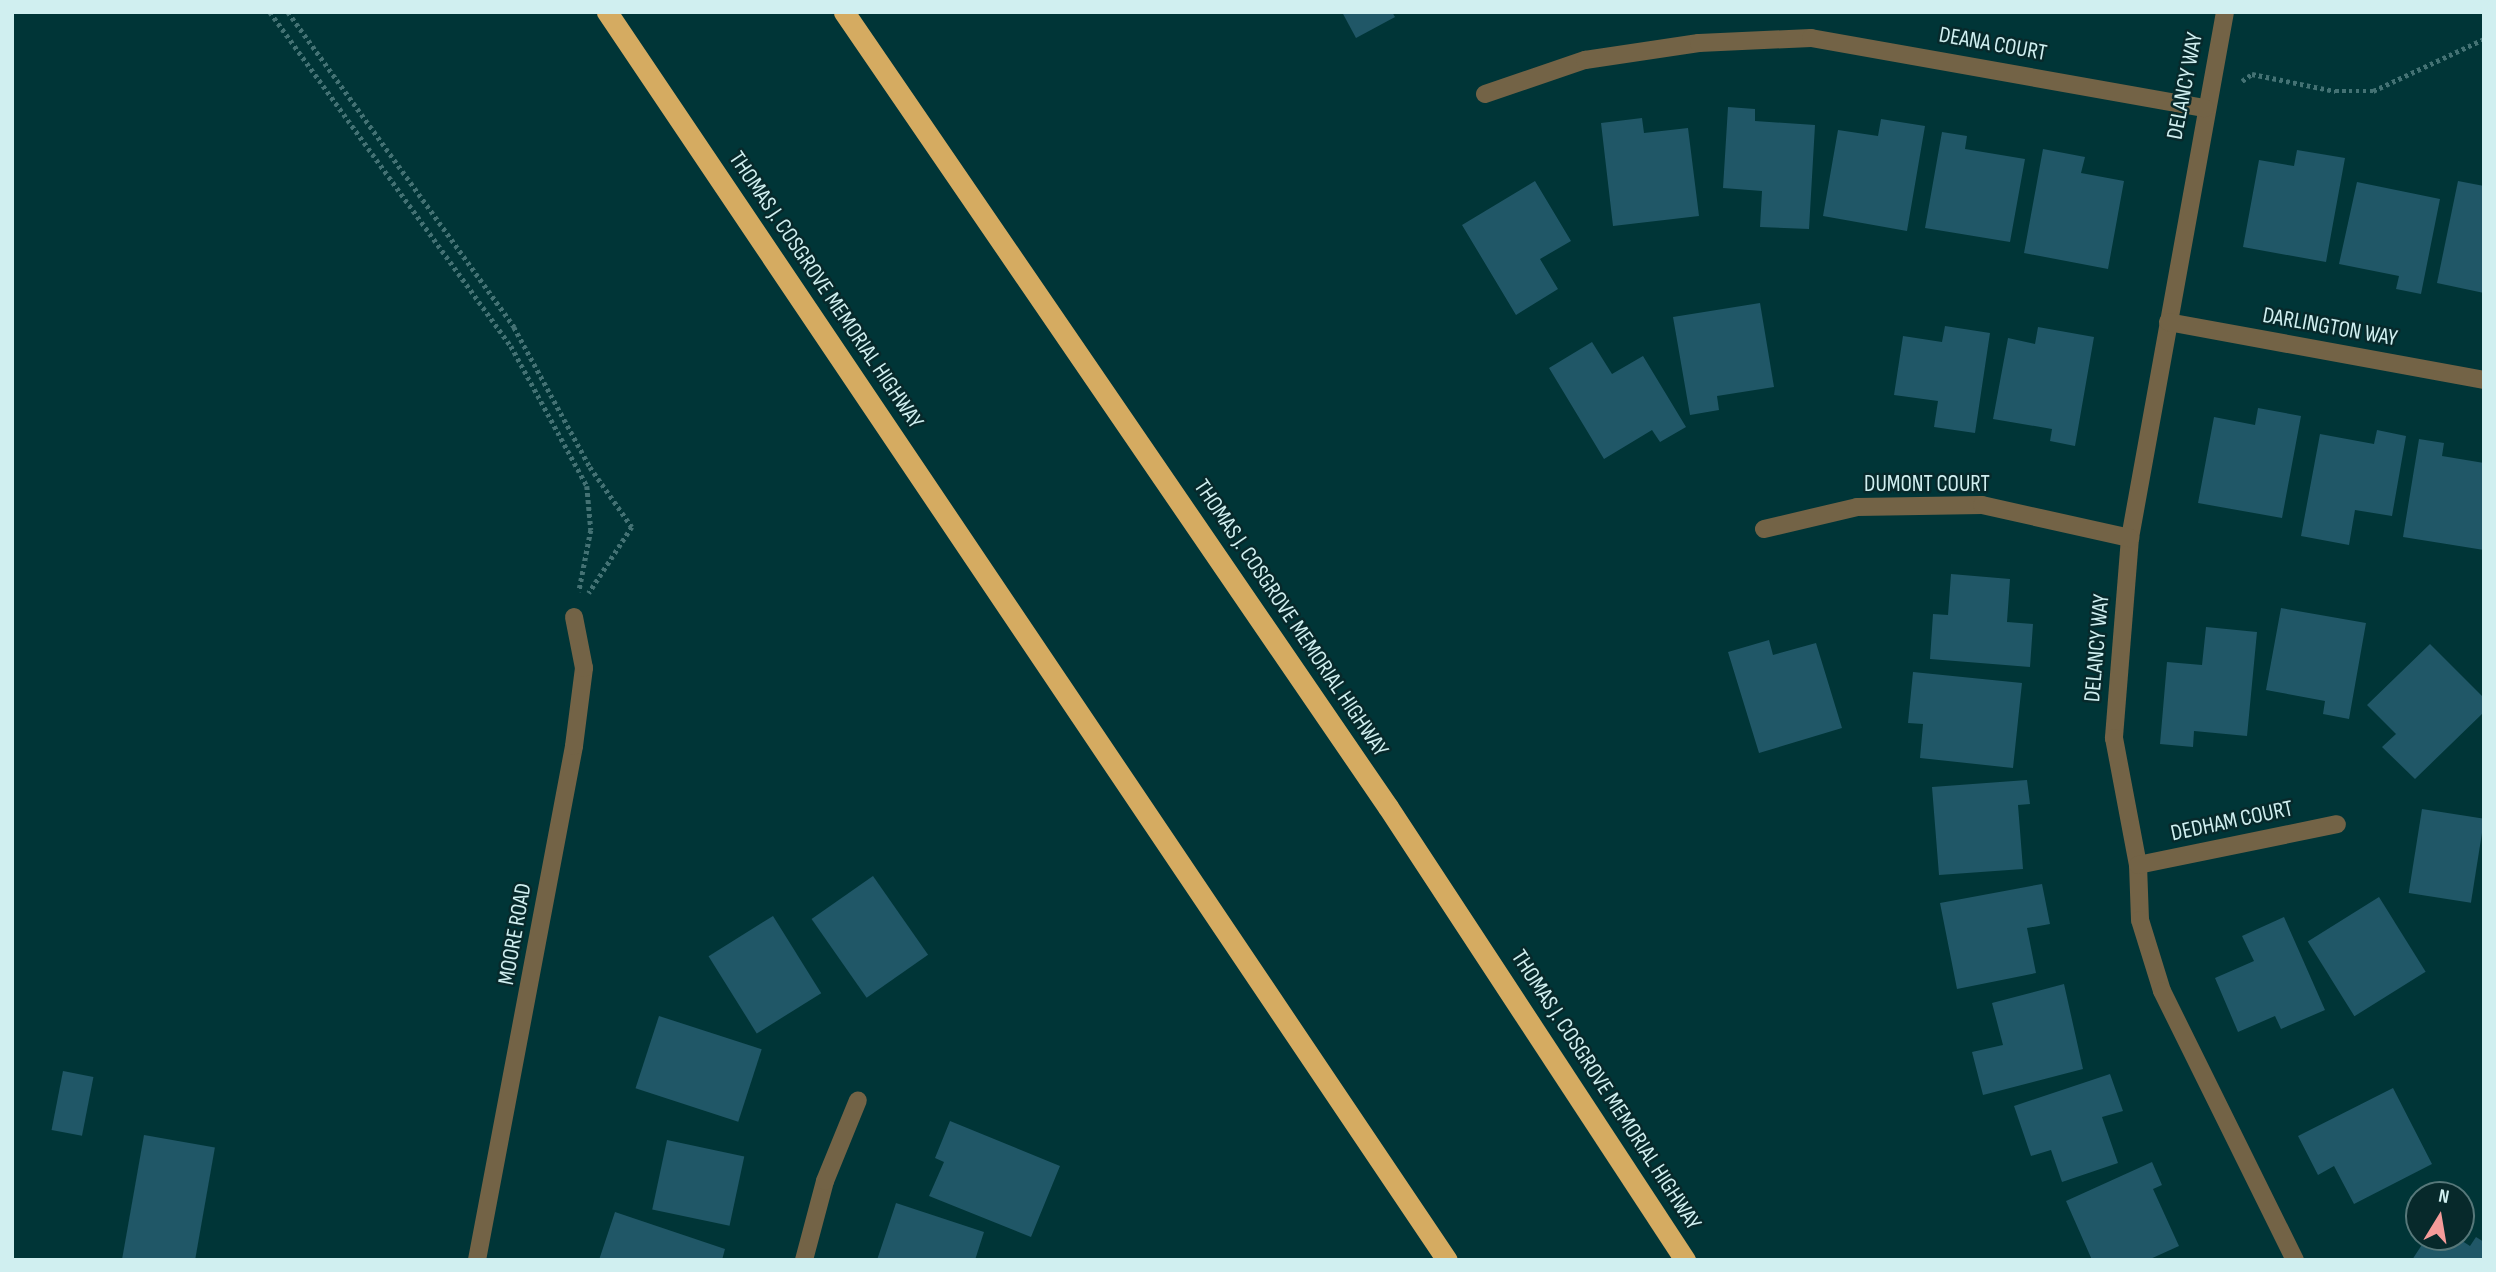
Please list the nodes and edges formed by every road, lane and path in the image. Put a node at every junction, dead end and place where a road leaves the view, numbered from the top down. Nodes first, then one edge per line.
1 (270, 12) edge
2 (288, 12) edge
3 (607, 12) edge
4 (844, 12) edge
5 (2225, 12) edge
6 (2484, 39) edge
7 (1485, 94) dead end
8 (2205, 108) junction
9 (2168, 323) junction
10 (2484, 380) edge
11 (1764, 529) dead end
12 (2130, 538) junction
13 (574, 617) junction
14 (2337, 824) dead end
15 (2138, 865) junction
16 (858, 1100) dead end
17 (477, 1260) edge
18 (804, 1260) edge
19 (1447, 1260) edge
20 (1685, 1260) edge
21 (2295, 1260) edge

1 - 13 path
2 - 13 path
3 - 19 highway, THOMAS J. COSGROVE MEMORIAL HIGHWAY
4 - 20 highway, THOMAS J. COSGROVE MEMORIAL HIGHWAY
5 - 8 street, DELANCY WAY
6 - 8 path
7 - 8 street, DEANA COURT
8 - 9 street, DELANCY WAY
9 - 10 street, DARLINGTON WAY
9 - 12 street, DELANCY WAY
11 - 12 street, DUMONT COURT
12 - 15 street, DELANCY WAY
13 - 17 street, MOORE ROAD
14 - 15 street, DEDHAM COURT
15 - 21 street, DELANCY WAY
16 - 18 street

